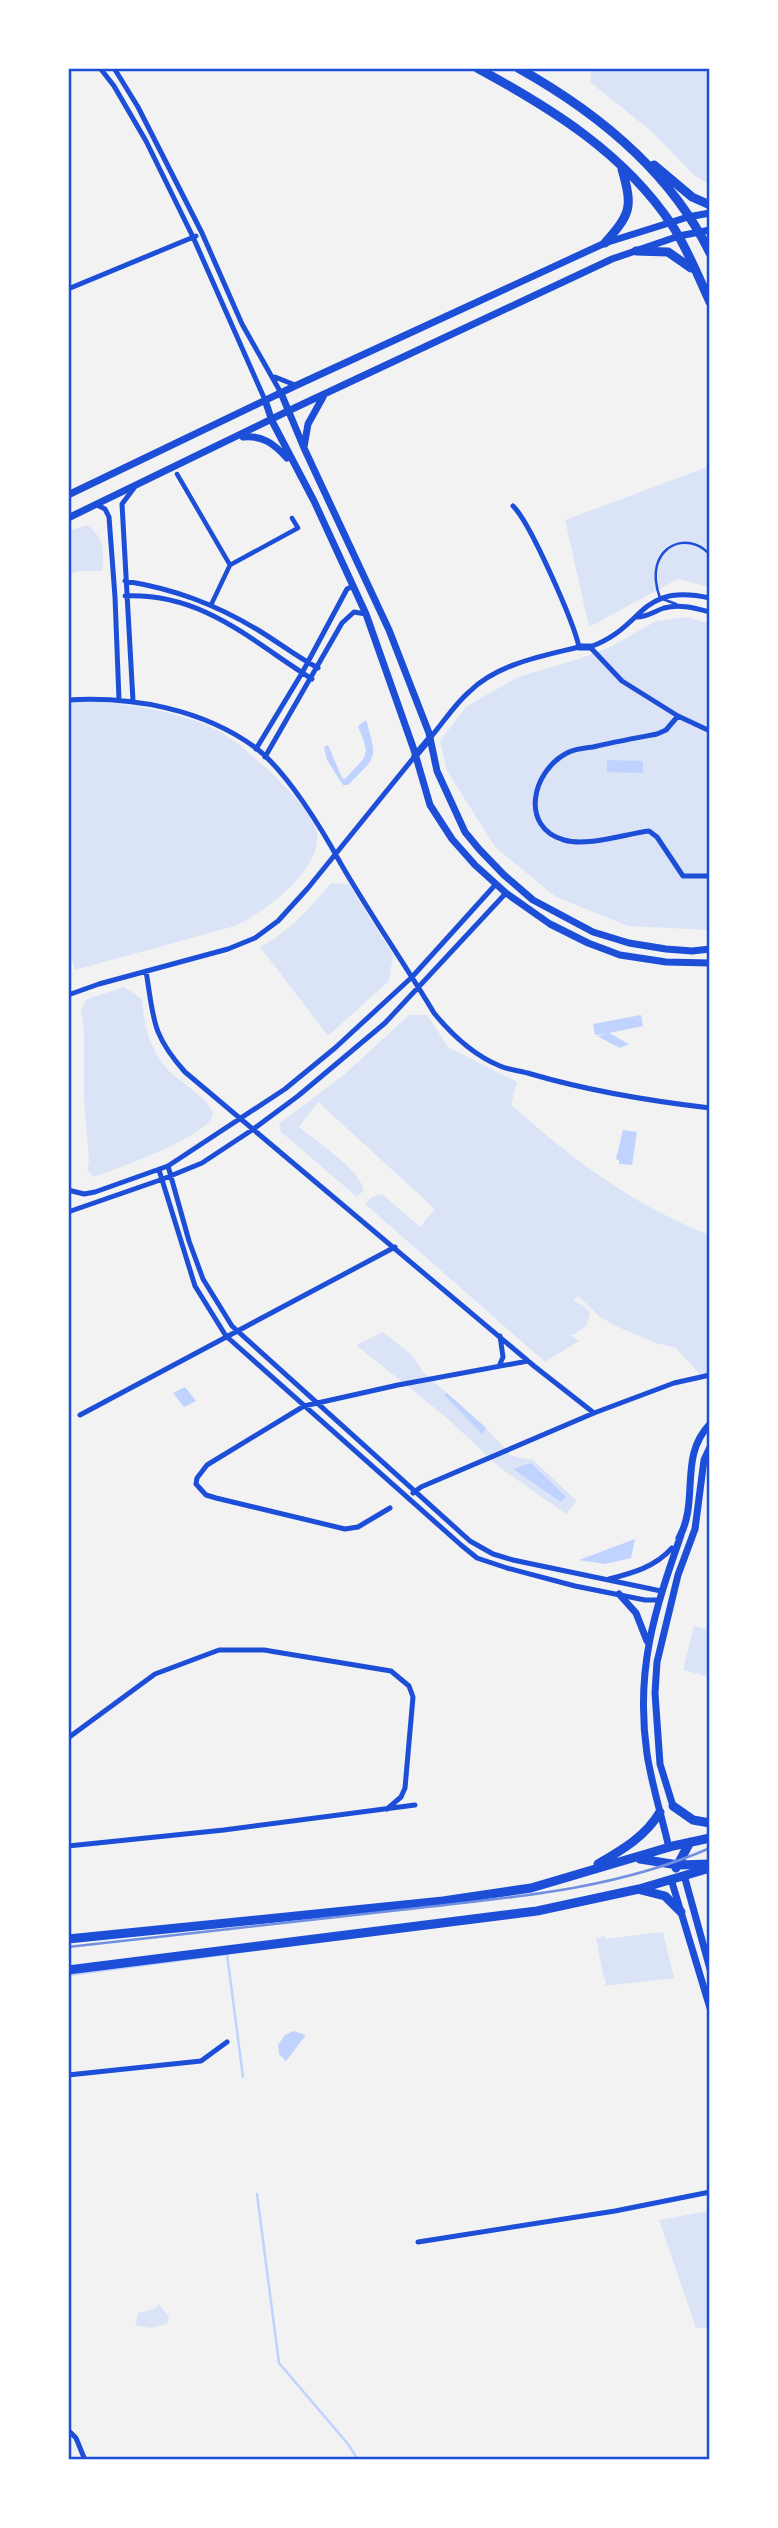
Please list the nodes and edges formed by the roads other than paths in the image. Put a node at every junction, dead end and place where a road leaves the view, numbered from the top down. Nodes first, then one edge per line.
1 (100, 68) edge
2 (114, 68) edge
3 (477, 68) edge
4 (518, 68) edge
5 (628, 144) junction
6 (622, 167) junction
7 (710, 205) edge
8 (710, 213) edge
9 (688, 216) junction
10 (670, 222) junction
11 (710, 230) edge
12 (698, 231) junction
13 (201, 232) junction
14 (679, 236) junction
15 (193, 237) junction
16 (605, 243) junction
17 (636, 251) junction
18 (710, 253) edge
19 (697, 275) junction
20 (68, 289) edge
21 (710, 302) edge
22 (273, 375) junction
23 (295, 386) junction
24 (281, 393) junction
25 (323, 397) junction
26 (265, 400) junction
27 (288, 411) junction
28 (272, 421) junction
29 (238, 438) junction
30 (304, 448) junction
31 (292, 463) junction
32 (177, 474) dead end
33 (135, 486) junction
34 (68, 495) edge
35 (97, 505) junction
36 (513, 506) dead end
37 (68, 518) edge
38 (292, 518) dead end
39 (710, 555) edge
40 (230, 565) junction
41 (125, 581) junction
42 (353, 586) junction
43 (125, 596) junction
44 (660, 598) junction
45 (710, 598) edge
46 (211, 605) junction
47 (679, 606) junction
48 (710, 612) edge
49 (366, 614) junction
50 (637, 617) junction
51 (605, 642) junction
52 (590, 647) junction
53 (579, 648) junction
54 (601, 659) junction
55 (308, 663) junction
56 (318, 668) junction
57 (302, 673) junction
58 (312, 679) junction
59 (68, 700) edge
60 (119, 700) junction
61 (133, 701) junction
62 (678, 716) junction
63 (710, 731) edge
64 (430, 738) junction
65 (256, 749) junction
66 (415, 756) junction
67 (265, 757) junction
68 (336, 852) junction
69 (504, 875) junction
70 (710, 876) edge
71 (513, 883) junction
72 (496, 884) junction
73 (506, 892) junction
74 (710, 949) edge
75 (710, 963) edge
76 (146, 971) junction
77 (412, 977) junction
78 (419, 988) junction
79 (68, 995) edge
80 (710, 1108) edge
81 (240, 1119) junction
82 (252, 1130) junction
83 (168, 1166) junction
84 (159, 1170) junction
85 (171, 1176) junction
86 (163, 1179) junction
87 (68, 1190) edge
88 (68, 1212) edge
89 (395, 1247) junction
90 (237, 1331) junction
91 (226, 1336) junction
92 (500, 1336) junction
93 (528, 1361) junction
94 (500, 1364) junction
95 (710, 1375) edge
96 (319, 1403) junction
97 (304, 1406) junction
98 (594, 1413) junction
99 (80, 1415) dead end
100 (710, 1424) edge
101 (710, 1447) edge
102 (415, 1491) junction
103 (408, 1499) junction
104 (390, 1508) dead end
105 (681, 1535) junction
106 (672, 1548) joint
107 (606, 1580) junction
108 (661, 1591) junction
109 (619, 1594) junction
110 (674, 1594) junction
111 (657, 1600) junction
112 (671, 1603) junction
113 (648, 1642) junction
114 (68, 1738) edge
115 (415, 1805) dead end
116 (673, 1806) joint
117 (387, 1809) junction
118 (660, 1812) junction
119 (710, 1823) edge
120 (710, 1838) edge
121 (690, 1842) junction
122 (68, 1846) edge
123 (669, 1848) junction
124 (631, 1858) junction
125 (678, 1865) junction
126 (710, 1866) edge
127 (584, 1872) junction
128 (684, 1875) junction
129 (671, 1880) junction
130 (639, 1889) junction
131 (681, 1912) junction
132 (68, 1939) edge
133 (710, 1969) edge
134 (68, 1970) edge
135 (710, 2008) edge
136 (227, 2042) dead end
137 (68, 2075) edge
138 (710, 2192) edge
139 (418, 2242) dead end
140 (68, 2430) edge
141 (85, 2460) edge

1 - 15 street
2 - 13 street
3 - 6 main road
4 - 5 main road
5 - 7 main road
5 - 9 main road
6 - 10 main road
6 - 16 main road
8 - 9 street
9 - 10 street
9 - 12 main road
10 - 14 main road
10 - 16 street
11 - 12 street
12 - 14 street
12 - 18 main road
13 - 15 street
13 - 22 street
14 - 17 street
14 - 19 main road
15 - 20 street
15 - 26 street
16 - 23 street
17 - 19 main road
17 - 25 street
19 - 21 main road
22 - 23 street
22 - 24 street
23 - 24 street
24 - 26 street
24 - 27 street
25 - 27 street
25 - 30 street
26 - 28 street
26 - 34 street
27 - 28 street
27 - 30 street
28 - 29 street
28 - 31 street
29 - 31 street
29 - 33 street
30 - 64 street
31 - 42 street
32 - 40 street
33 - 35 street
33 - 41 street
35 - 37 street
35 - 60 street
36 - 53 street
38 - 40 street
39 - 44 lane
40 - 46 street
41 - 43 street
41 - 46 street
42 - 49 street
42 - 55 street
43 - 57 street
43 - 61 street
44 - 45 street
44 - 47 lane
44 - 50 street
46 - 55 street
47 - 48 street
47 - 50 street
49 - 56 street
49 - 66 street
50 - 51 street
51 - 52 street
51 - 54 street
52 - 53 street
52 - 54 street
53 - 64 street
54 - 62 street
55 - 56 street
55 - 57 street
56 - 58 street
57 - 58 street
57 - 65 street
58 - 67 street
59 - 60 street
60 - 61 street
61 - 65 street
62 - 63 street
62 - 70 street
64 - 66 street
64 - 69 street
65 - 67 street
66 - 68 street
66 - 72 street
67 - 68 street
68 - 76 street
68 - 77 street
69 - 71 street
69 - 72 street
71 - 73 street
71 - 74 street
72 - 73 street
72 - 77 street
73 - 75 street
73 - 78 street
76 - 79 street
76 - 81 street
77 - 78 street
77 - 81 street
78 - 80 street
78 - 82 street
81 - 82 street
81 - 83 street
82 - 85 street
82 - 89 street
83 - 84 street
83 - 85 street
84 - 86 street
84 - 87 street
85 - 86 street
85 - 90 street
86 - 88 street
86 - 91 street
89 - 90 street
89 - 92 street
90 - 91 street
90 - 96 street
91 - 97 street
91 - 99 street
92 - 93 street
92 - 94 street
93 - 94 street
93 - 98 street
94 - 96 street
95 - 98 street
96 - 97 street
96 - 102 street
97 - 103 street
97 - 104 street
98 - 102 street
100 - 105 street
101 - 110 street
102 - 103 street
102 - 107 street
103 - 109 street
105 - 106 street
105 - 108 street
106 - 107 street
107 - 108 street
108 - 110 street
108 - 111 street
109 - 111 street
109 - 113 street
110 - 112 street
111 - 112 street
111 - 113 street
112 - 116 street
113 - 118 street
114 - 117 street
115 - 117 street
116 - 119 main road
117 - 122 street
118 - 123 street
118 - 127 main road
120 - 121 main road
121 - 123 main road
121 - 125 main road
123 - 124 main road
123 - 125 main road
124 - 125 main road
124 - 127 main road
125 - 126 main road
125 - 128 main road
125 - 129 main road
126 - 128 main road
127 - 132 main road
128 - 129 main road
128 - 133 street
129 - 130 main road
129 - 131 street
130 - 131 main road
130 - 134 main road
131 - 135 street
136 - 137 street
138 - 139 street
140 - 141 street

